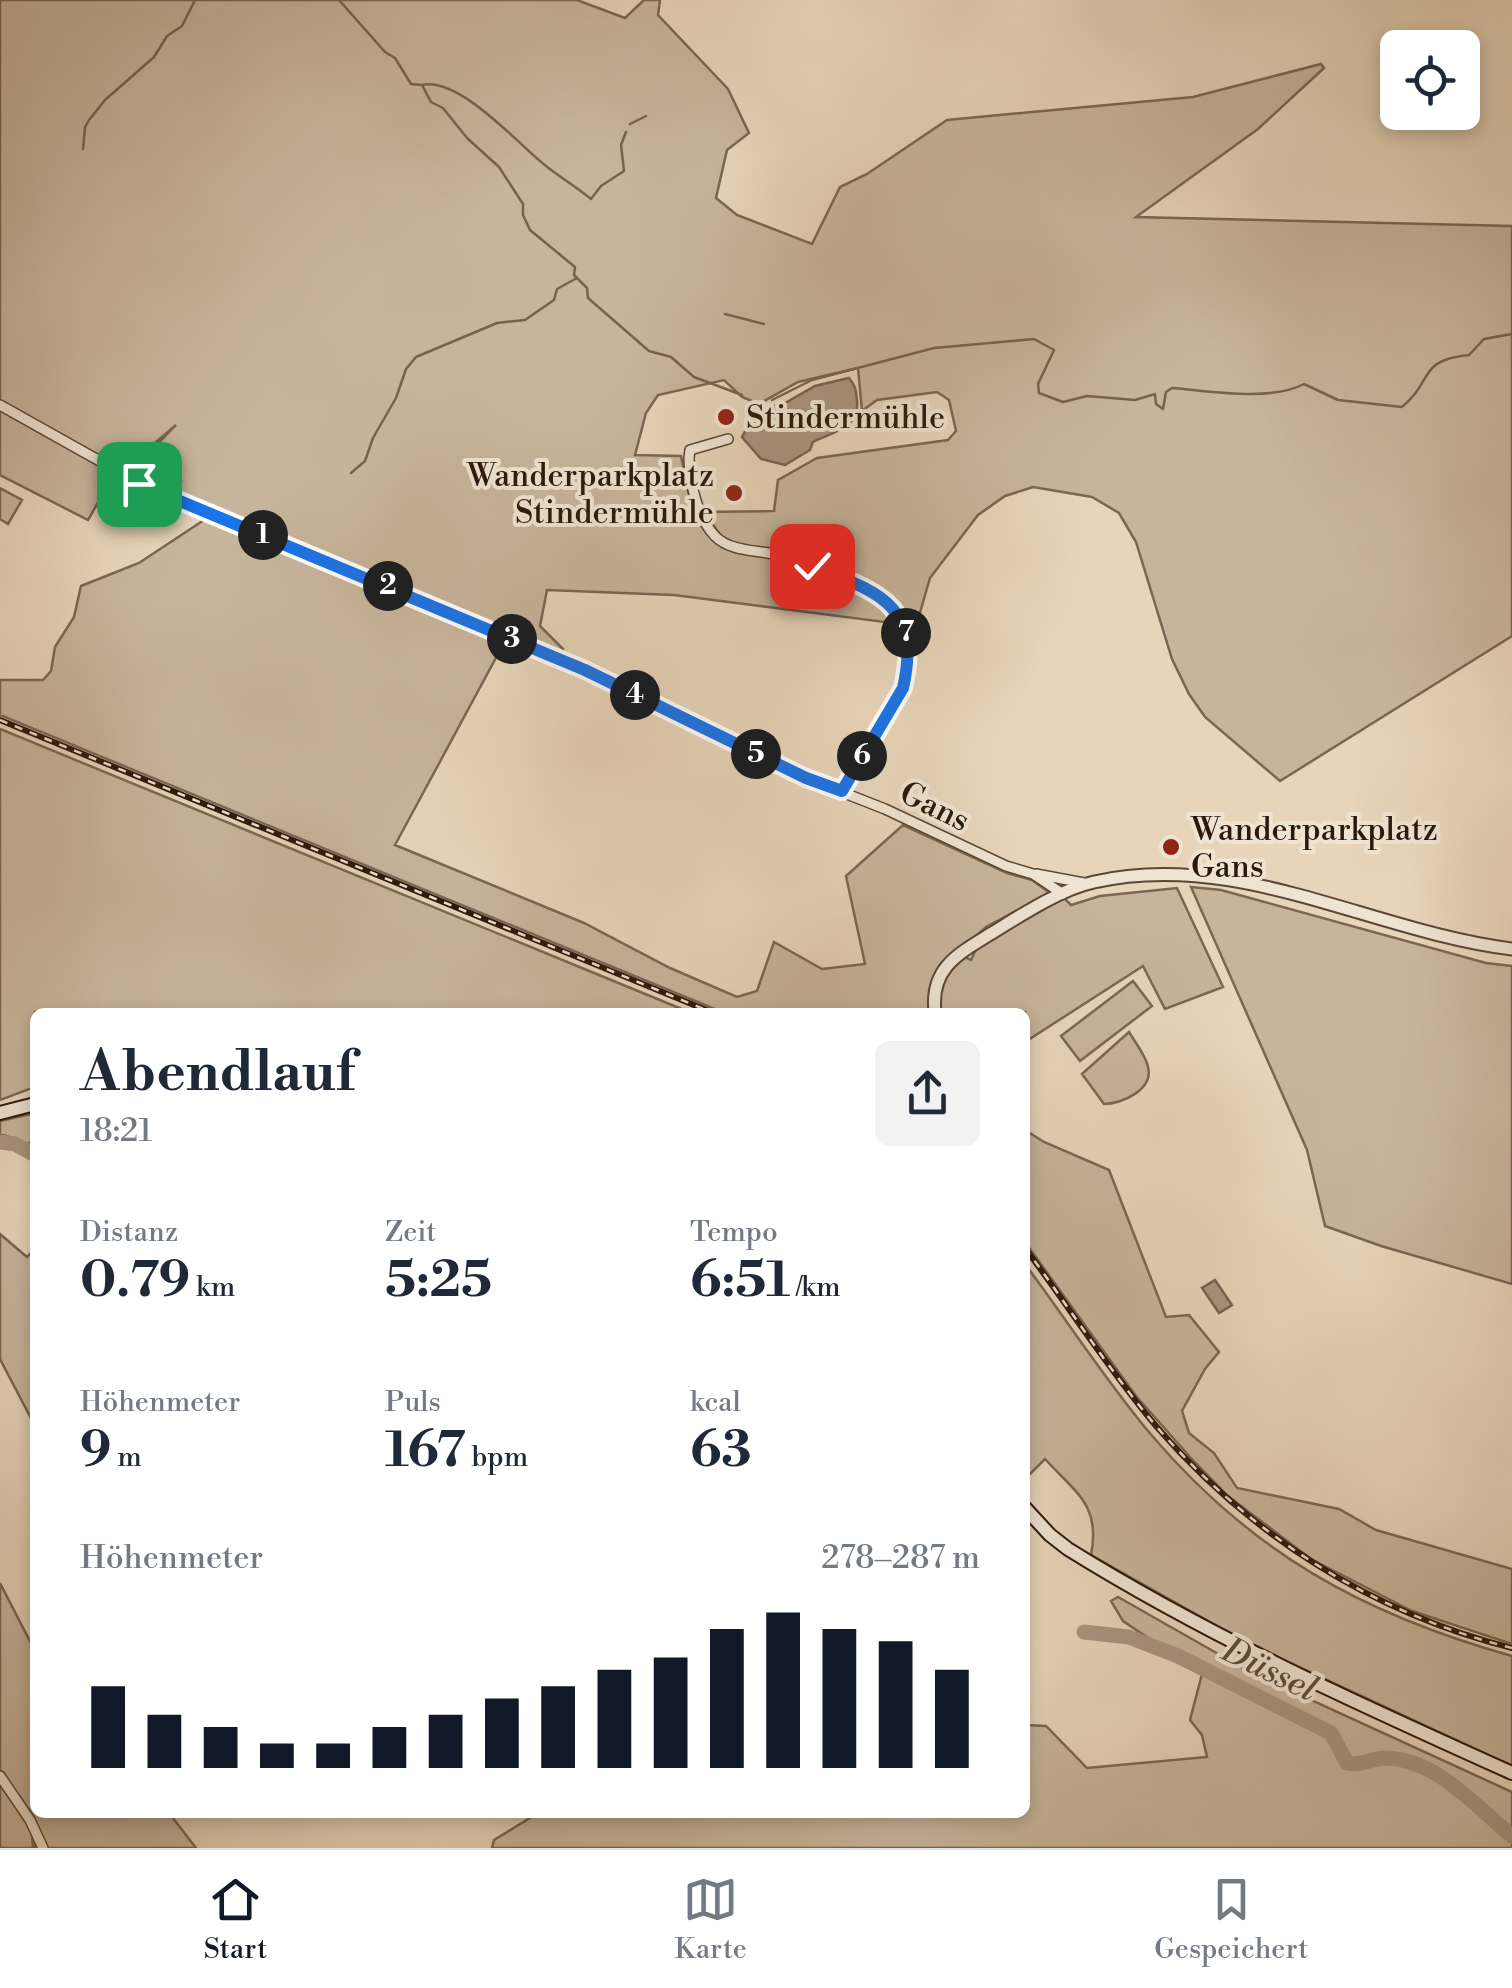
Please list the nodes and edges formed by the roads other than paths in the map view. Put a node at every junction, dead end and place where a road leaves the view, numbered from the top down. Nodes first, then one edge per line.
1 (0, 405) edge
2 (728, 440) dead end
3 (842, 791) junction
4 (1033, 874) junction
5 (1087, 884) junction
6 (1063, 894) junction
7 (1512, 950) edge
8 (935, 1008) edge
9 (30, 1105) edge
10 (0, 1112) edge
11 (1030, 1513) edge
12 (1512, 1773) edge
13 (0, 1776) edge
14 (43, 1848) edge

1 - 3 street, Gans
2 - 3 street
3 - 4 street, Gans
4 - 5 street, Gans
4 - 6 street, Gans
5 - 6 street
5 - 7 street
6 - 8 street
9 - 10 main road
11 - 12 main road
13 - 14 street

